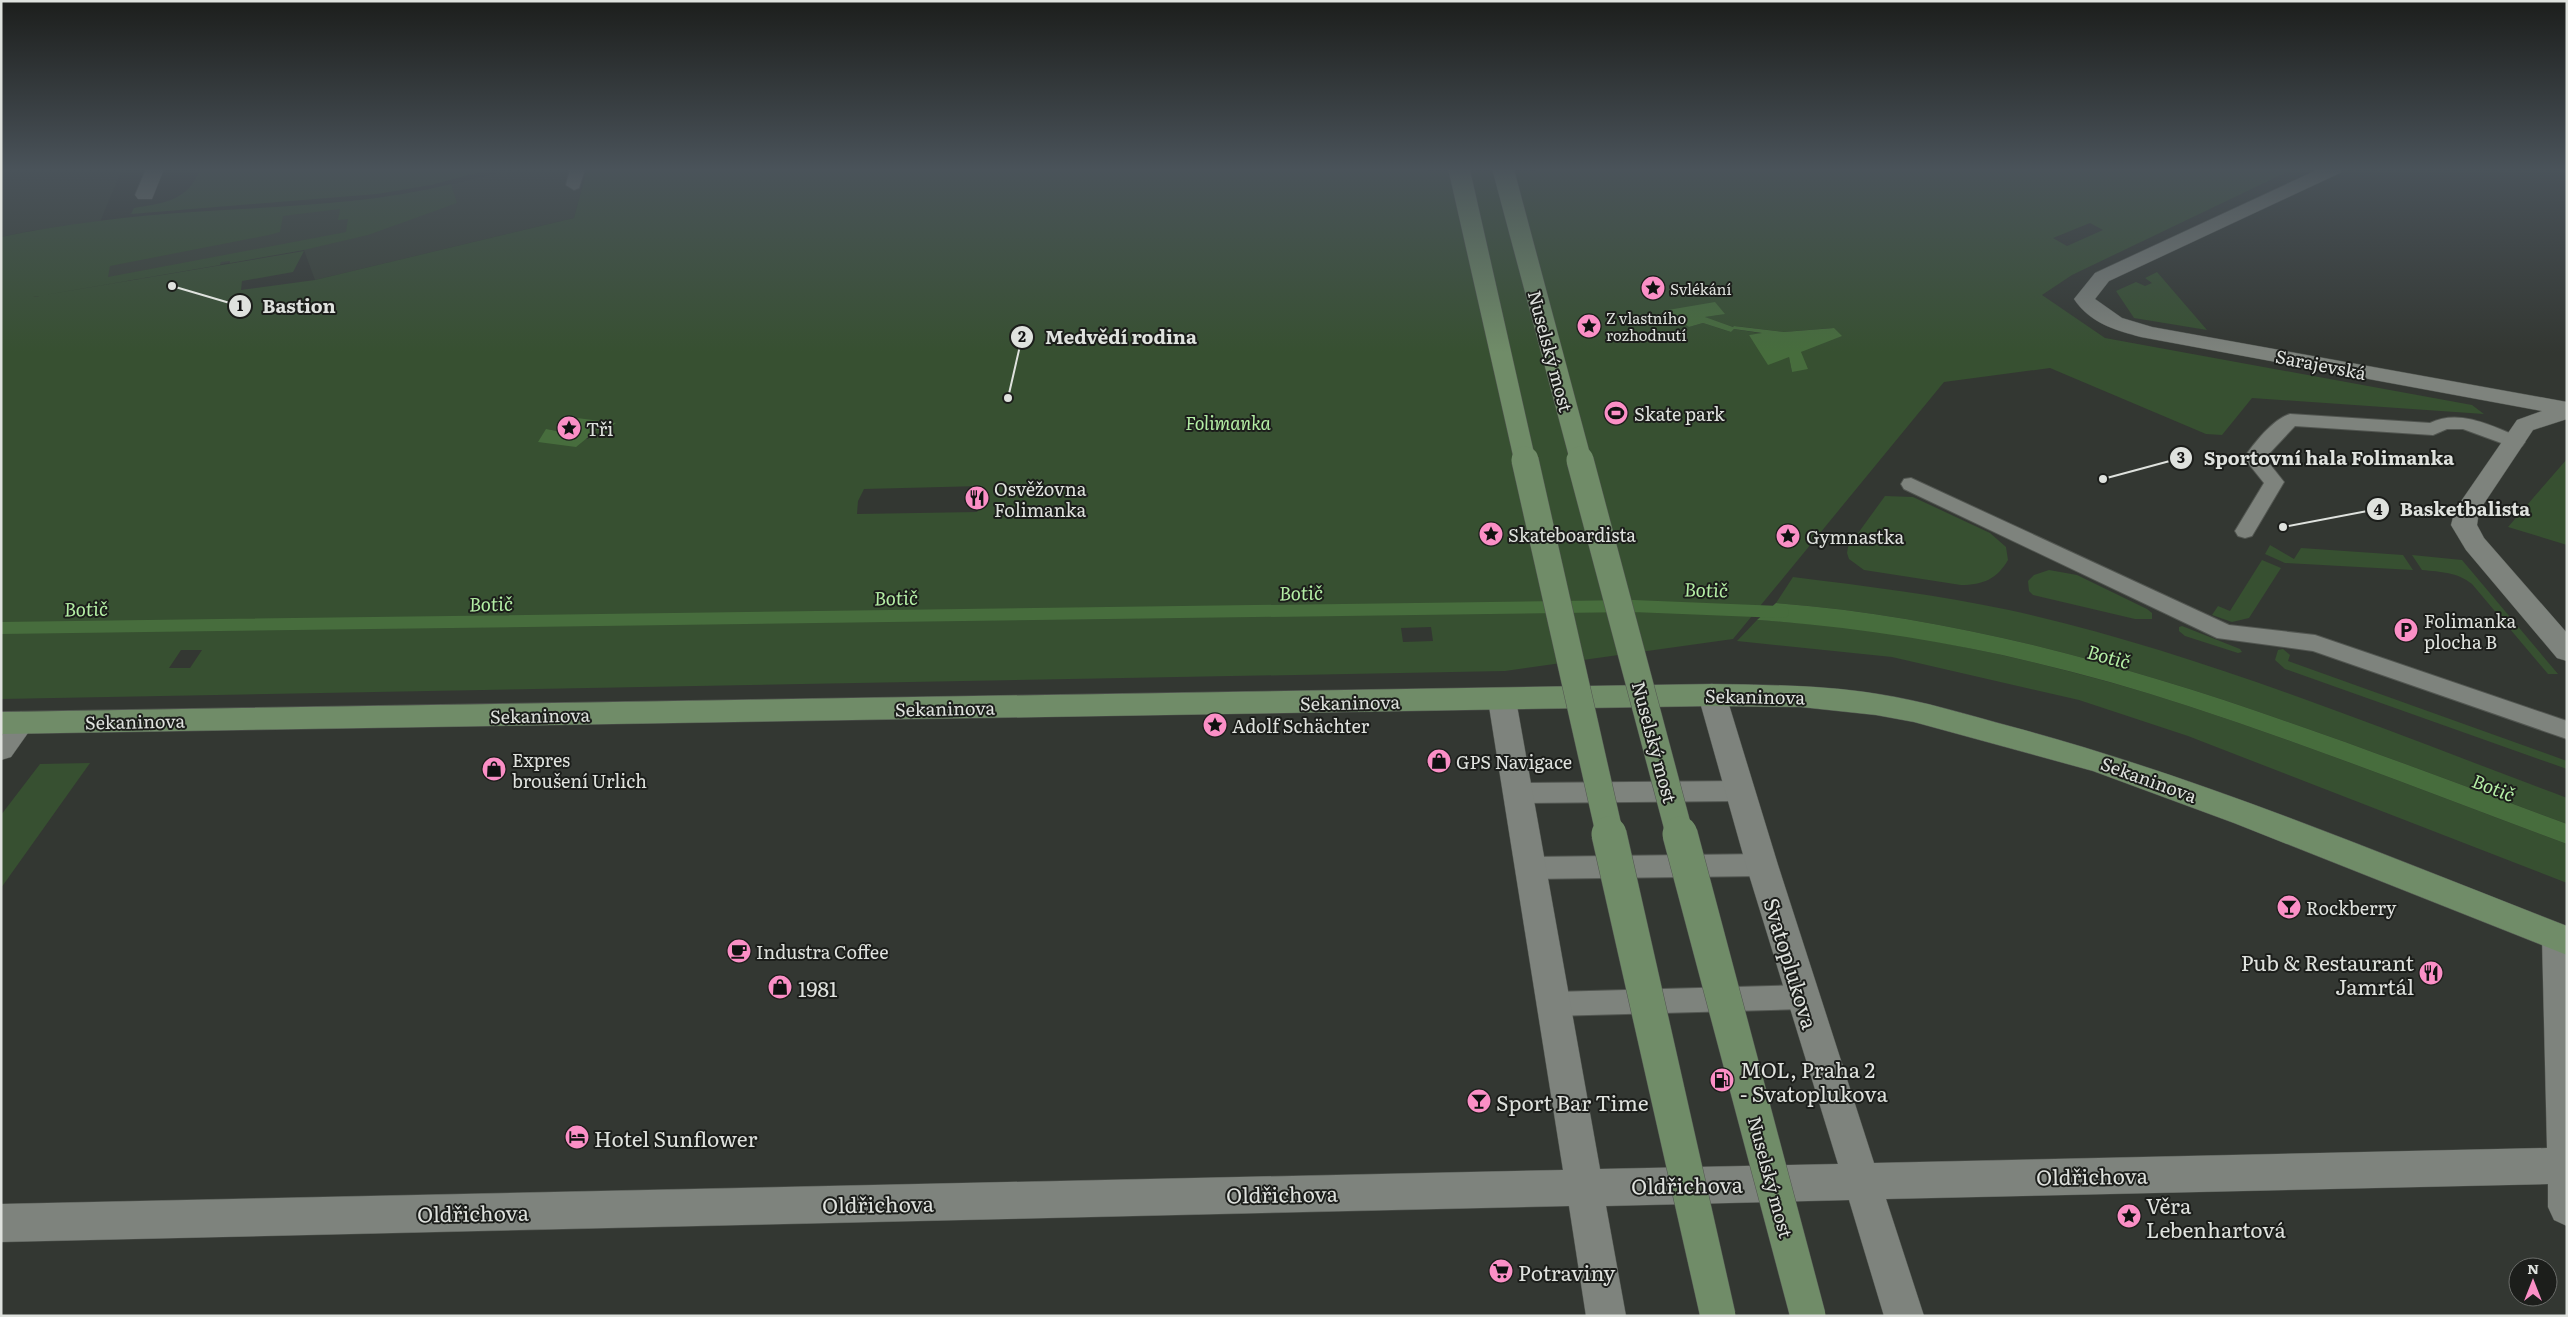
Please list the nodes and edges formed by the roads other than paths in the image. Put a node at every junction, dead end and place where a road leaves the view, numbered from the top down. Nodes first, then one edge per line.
1 (1473, 230) edge
2 (1519, 230) edge
3 (2202, 230) edge
4 (2567, 410) edge
5 (2514, 442) junction
6 (1911, 484) dead end
7 (2245, 531) dead end
8 (2567, 651) edge
9 (1712, 695) junction
10 (1502, 700) junction
11 (11, 723) edge
12 (2567, 730) edge
13 (1, 749) edge
14 (1739, 791) junction
15 (1517, 793) junction
16 (1762, 866) junction
17 (1530, 868) junction
18 (2562, 940) edge
19 (1803, 996) junction
20 (1553, 1004) junction
21 (2564, 1166) junction
22 (1860, 1180) junction
23 (1584, 1186) junction
24 (2567, 1207) edge
25 (1, 1223) edge
26 (1606, 1316) edge
27 (1718, 1316) edge
28 (1808, 1316) edge
29 (1904, 1316) edge

1 - 27 main road, bridge
2 - 28 main road, Nuselský most, bridge
3 - 4 street, Sarajevská
4 - 5 street
5 - 7 lane
5 - 8 street
6 - 12 lane
9 - 10 main road, Sekaninova
9 - 14 street, Svatoplukova
9 - 18 main road, Sekaninova
10 - 11 main road, Sekaninova
10 - 15 street
11 - 13 street
14 - 15 lane
14 - 16 street, Svatoplukova
15 - 17 street
16 - 17 lane
16 - 19 street, Svatoplukova
17 - 20 street
18 - 21 street
19 - 20 lane
19 - 22 street, Svatoplukova
20 - 23 street
21 - 22 street, Oldřichova
21 - 24 street
22 - 23 street, Oldřichova
22 - 29 street, Svatoplukova
23 - 25 street, Oldřichova
23 - 26 street

